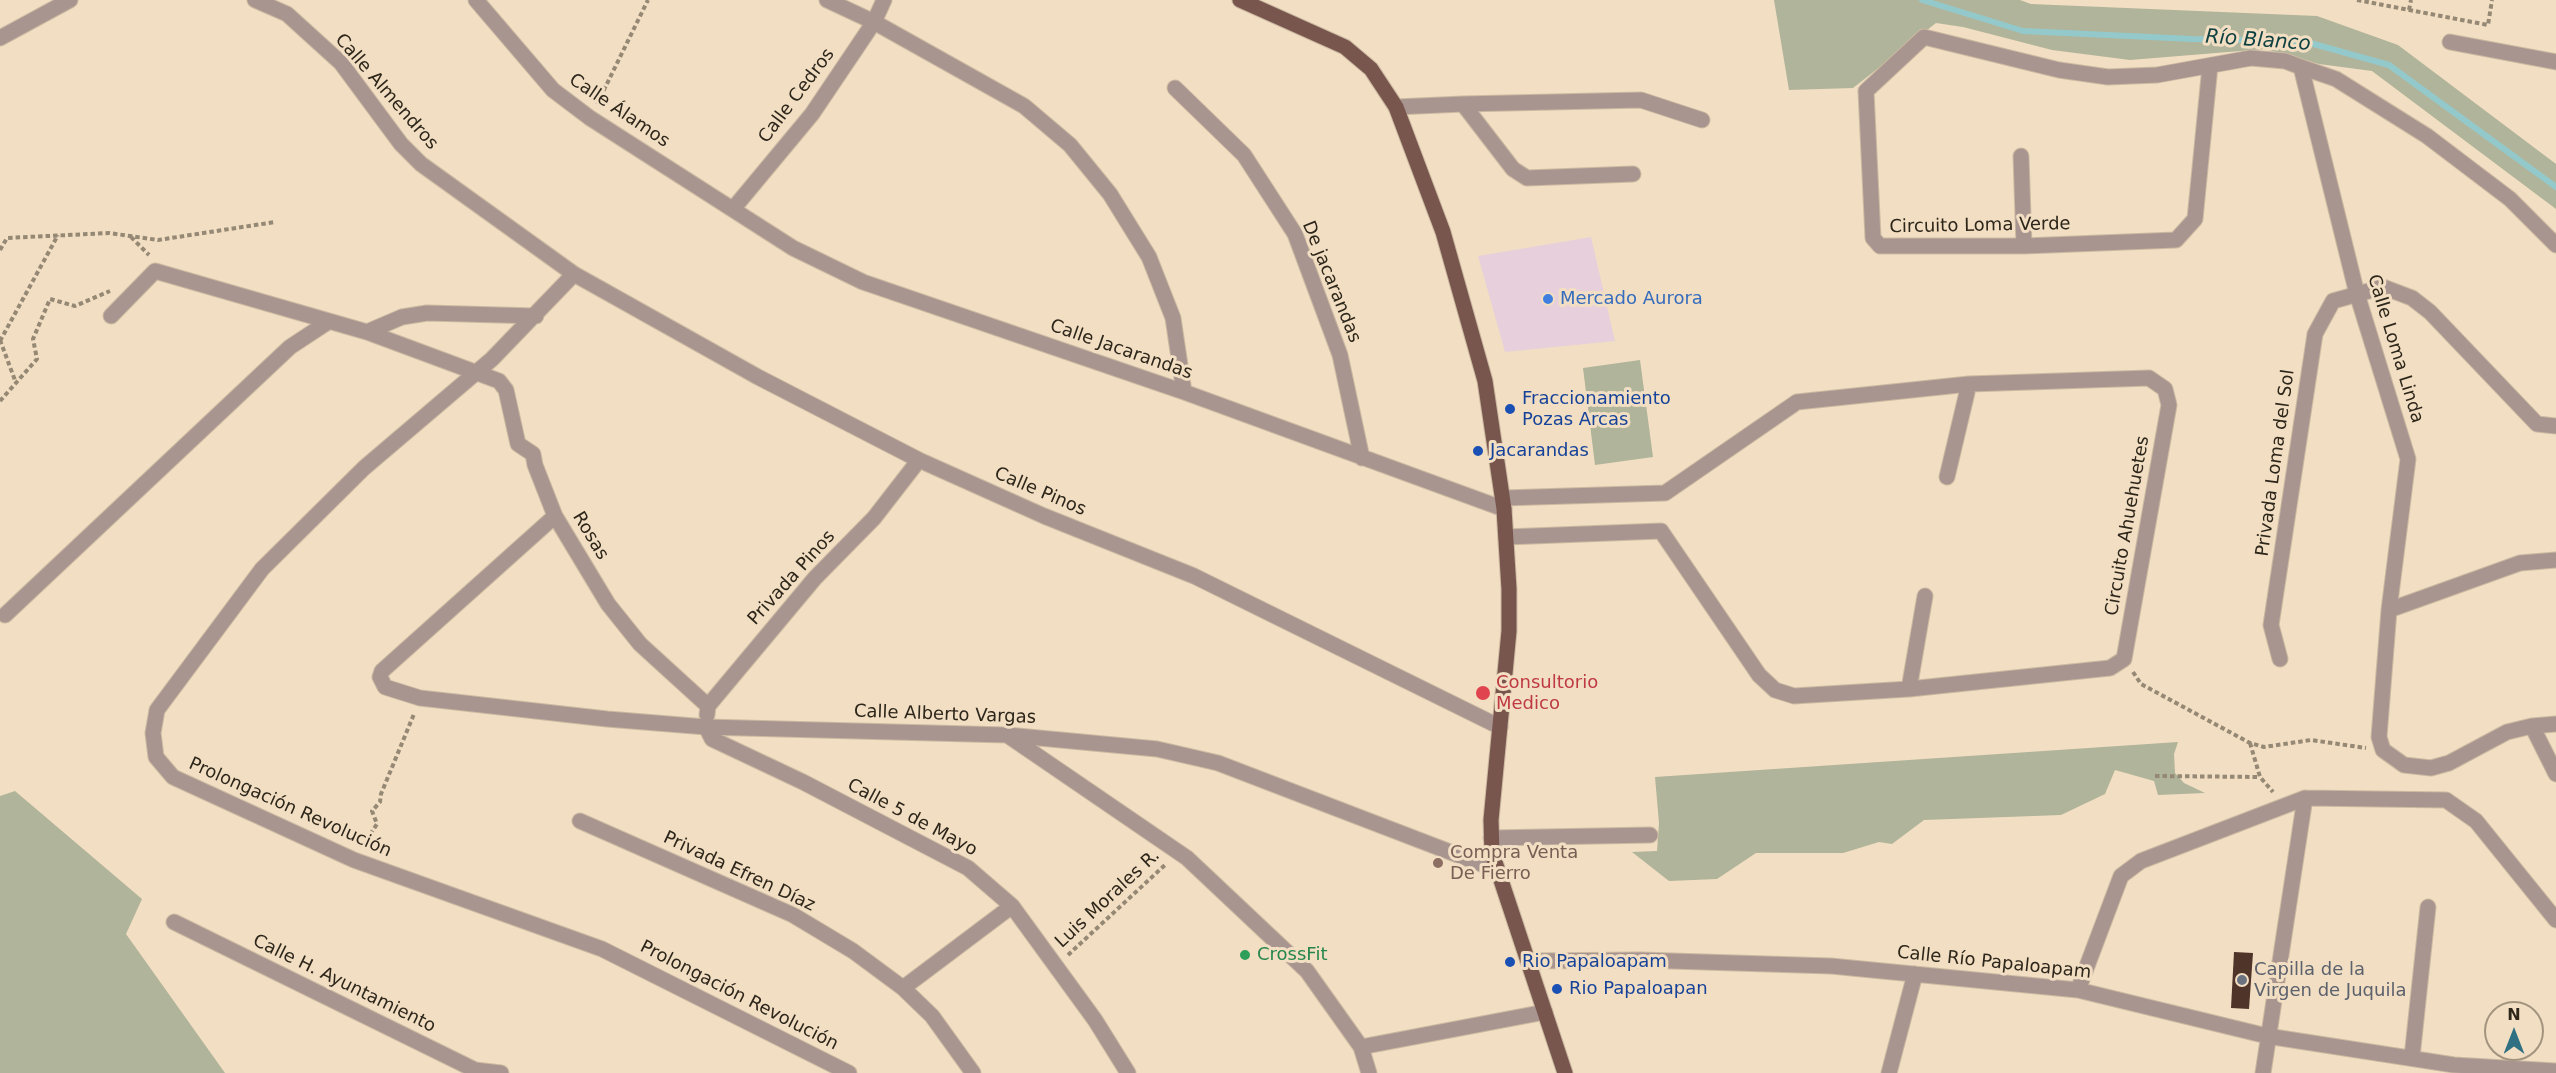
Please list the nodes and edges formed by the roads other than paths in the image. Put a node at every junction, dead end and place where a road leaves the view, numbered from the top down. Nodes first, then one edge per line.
1 (70, 0) edge
2 (255, 0) edge
3 (476, 0) edge
4 (827, 0) edge
5 (884, 0) edge
6 (1240, 0) edge
7 (874, 22) junction
8 (0, 38) edge
9 (2450, 42) dead end
10 (2556, 62) edge
11 (2210, 66) junction
12 (2301, 67) junction
13 (1175, 88) dead end
14 (1463, 104) junction
15 (1396, 107) junction
16 (1702, 120) dead end
17 (2021, 156) dead end
18 (1633, 174) dead end
19 (733, 209) junction
20 (2556, 245) edge
21 (2024, 246) junction
22 (574, 274) junction
23 (2357, 294) junction
24 (111, 316) dead end
25 (536, 316) junction
26 (328, 322) junction
27 (367, 332) junction
28 (477, 372) junction
29 (1969, 384) junction
30 (1184, 392) junction
31 (2556, 426) edge
32 (1362, 458) junction
33 (919, 460) junction
34 (1947, 477) dead end
35 (1504, 503) junction
36 (555, 516) junction
37 (1506, 537) junction
38 (2556, 560) edge
39 (1925, 596) dead end
40 (2389, 610) junction
41 (5, 615) dead end
42 (2280, 659) dead end
43 (1909, 689) junction
44 (708, 706) junction
45 (2556, 724) edge
46 (2532, 726) junction
47 (706, 727) junction
48 (1500, 727) junction
49 (1007, 735) junction
50 (2556, 774) edge
51 (2305, 798) junction
52 (580, 821) dead end
53 (1650, 835) dead end
54 (1491, 838) junction
55 (1497, 870) junction
56 (1012, 906) junction
57 (2428, 907) dead end
58 (2556, 920) edge
59 (174, 922) dead end
60 (1528, 961) junction
61 (1915, 974) junction
62 (903, 988) junction
63 (2078, 990) junction
64 (1545, 1012) junction
65 (2267, 1036) junction
66 (1360, 1047) junction
67 (2412, 1057) junction
68 (2454, 1069) edge
69 (476, 1071) edge
70 (2556, 1071) edge
71 (501, 1073) edge
72 (849, 1073) edge
73 (973, 1073) edge
74 (1128, 1073) edge
75 (1369, 1073) edge
76 (1565, 1073) edge
77 (1889, 1073) edge
78 (2263, 1073) edge

1 - 8 street
2 - 22 street, Calle Almendros
3 - 19 street, Calle Álamos
4 - 7 street
5 - 7 street, Calle Cedros
6 - 15 main road
7 - 19 street, Calle Cedros
7 - 30 street
9 - 10 street
11 - 12 street
11 - 21 street, Circuito Loma Verde
11 - 21 street, Circuito Loma Verde
12 - 20 street
12 - 23 street, Calle Loma Linda
13 - 32 street, De jacarandas
14 - 15 street
14 - 16 street
14 - 18 street
15 - 35 main road
17 - 21 street
19 - 30 street, Calle Jacarandas
22 - 25 street, Prolongación Revolución
22 - 33 street, Calle Pinos
23 - 31 street, Privada Loma del Sol
23 - 40 street, Calle Loma Linda
23 - 42 street, Privada Loma del Sol
24 - 26 street, Rosas
25 - 27 street
25 - 28 street, Prolongación Revolución
26 - 27 street, Rosas
26 - 41 street
27 - 28 street, Rosas
28 - 36 street, Rosas
28 - 72 street, Prolongación Revolución
29 - 34 street
29 - 35 street, Circuito Ahuehuetes
29 - 43 street, Circuito Ahuehuetes
30 - 32 street, Calle Jacarandas
32 - 35 street, Calle Jacarandas
33 - 44 street, Privada Pinos
33 - 48 street, Calle Pinos
35 - 37 main road
36 - 44 street, Rosas
36 - 47 street, Calle Alberto Vargas
37 - 43 street
37 - 48 main road
38 - 40 street
39 - 43 street
40 - 46 street, Calle Loma Linda
44 - 47 street
45 - 46 street
46 - 50 street
47 - 49 street, Calle Alberto Vargas
47 - 56 street, Calle 5 de Mayo
48 - 54 main road
49 - 55 street, Calle Alberto Vargas
49 - 66 street
51 - 58 street
51 - 63 street
51 - 65 street
52 - 62 street, Privada Efren Díaz
53 - 54 street
54 - 55 main road
55 - 60 main road
56 - 62 street
56 - 74 street, Calle 5 de Mayo
57 - 67 street
59 - 69 street, Calle H. Ayuntamiento
60 - 61 street, Calle Río Papaloapam
60 - 64 main road
61 - 63 street, Calle Río Papaloapam
61 - 77 street
62 - 73 street, Privada Efren Díaz
63 - 65 street, Calle Río Papaloapam
64 - 66 street
64 - 76 main road
65 - 67 street, Calle Río Papaloapam
65 - 78 street
66 - 75 street
67 - 68 street, Calle Río Papaloapam
68 - 70 street, Calle Río Papaloapam
69 - 71 street, Calle H. Ayuntamiento

